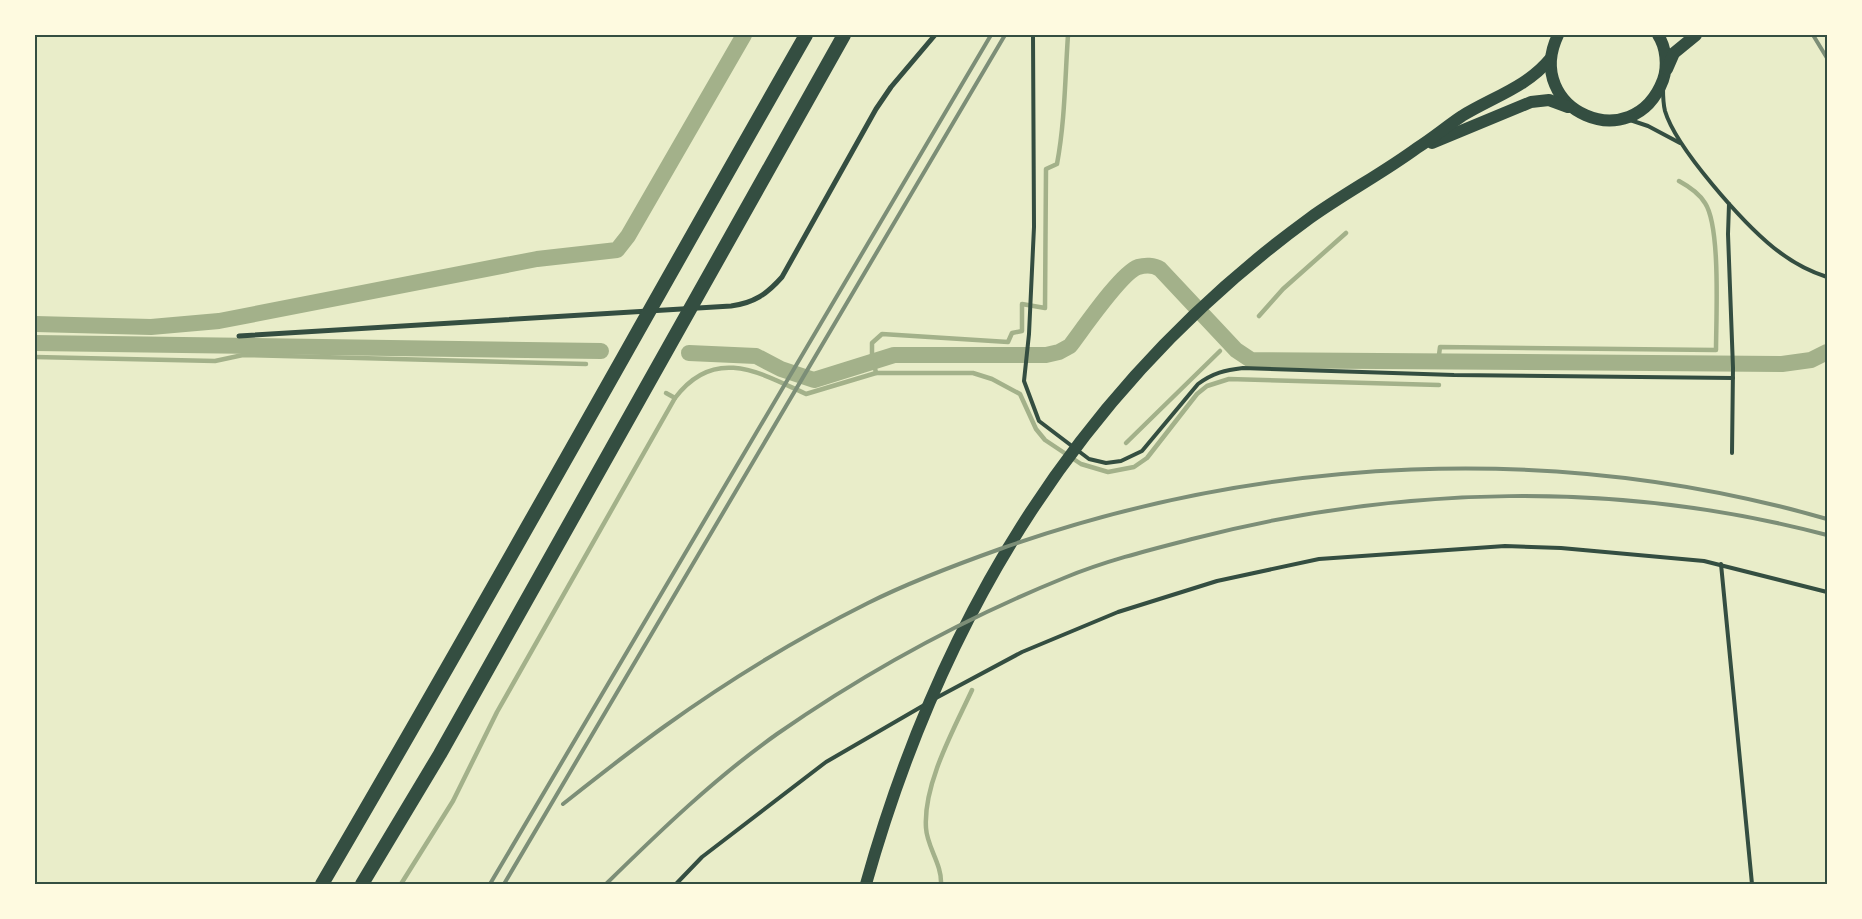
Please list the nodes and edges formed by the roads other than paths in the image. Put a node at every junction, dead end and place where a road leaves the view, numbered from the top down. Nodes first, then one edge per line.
1 (806, 35) edge
2 (844, 35) edge
3 (935, 35) edge
4 (1033, 35) edge
5 (1558, 35) edge
6 (1658, 35) edge
7 (1696, 35) edge
8 (1550, 59) junction
9 (1665, 74) junction
10 (1574, 110) junction
11 (1609, 121) junction
12 (1682, 144) junction
13 (1416, 149) junction
14 (1729, 204) junction
15 (1827, 277) edge
16 (239, 336) dead end
17 (1733, 378) junction
18 (1732, 453) dead end
19 (1721, 564) junction
20 (1827, 592) edge
21 (322, 884) edge
22 (362, 884) edge
23 (676, 884) edge
24 (866, 884) edge
25 (1752, 884) edge

1 - 21 highway
2 - 22 highway
3 - 16 street
4 - 17 lane
5 - 8 main road
6 - 9 main road
7 - 9 main road
8 - 10 main road
8 - 13 main road
9 - 11 main road
9 - 12 lane
10 - 11 main road
10 - 13 main road
11 - 12 lane
12 - 14 lane
13 - 24 main road
14 - 15 lane
14 - 17 lane
17 - 18 lane
19 - 20 lane
19 - 23 lane
19 - 25 lane

